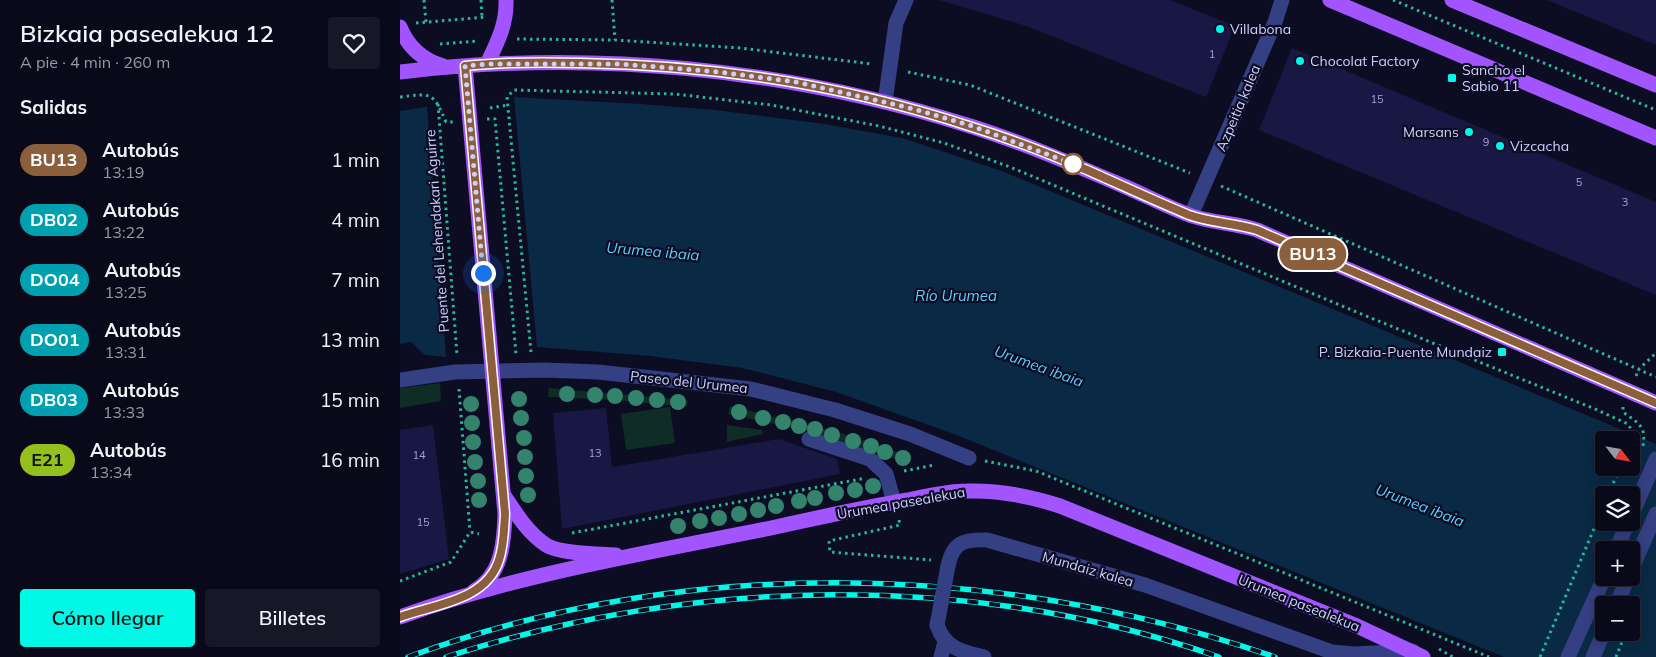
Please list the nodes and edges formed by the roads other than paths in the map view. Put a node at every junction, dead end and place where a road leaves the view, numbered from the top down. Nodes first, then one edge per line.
1 (906, 0) edge
2 (1282, 0) edge
3 (1330, 0) edge
4 (1452, 0) edge
5 (505, 8) edge
6 (404, 26) edge
7 (487, 64) junction
8 (465, 66) junction
9 (445, 67) junction
10 (400, 72) edge
11 (1656, 86) edge
12 (885, 102) junction
13 (1656, 138) edge
14 (1191, 215) junction
15 (492, 371) junction
16 (400, 380) edge
17 (1656, 403) edge
18 (809, 439) dead end
19 (969, 458) road end
20 (1656, 460) edge
21 (503, 494) junction
22 (1640, 496) edge
23 (894, 502) junction
24 (1656, 514) edge
25 (1640, 550) edge
26 (632, 556) junction
27 (1600, 586) edge
28 (466, 596) junction
29 (400, 617) edge
30 (945, 641) junction
31 (1600, 641) edge
32 (1418, 654) edge
33 (1358, 656) edge
34 (941, 657) edge
35 (984, 657) edge
36 (1568, 657) edge
37 (1593, 657) edge

1 - 12 street
2 - 14 street, Azpeitia kalea
3 - 13 main road
4 - 11 main road
5 - 7 main road
6 - 9 main road
7 - 8 main road
7 - 12 main road
8 - 9 main road
8 - 15 main road
9 - 10 main road
12 - 14 main road
14 - 17 main road
15 - 16 street, Paseo del Urumea
15 - 19 street, Paseo del Urumea
15 - 21 main road
18 - 23 street
20 - 22 street
21 - 26 main road
21 - 28 main road
23 - 26 main road, Urumea pasealekua
23 - 32 main road, Urumea pasealekua
24 - 25 street
26 - 28 main road, Urumea pasealekua
27 - 36 street
28 - 29 main road, Urumea pasealekua
30 - 33 street, Mundaiz kalea, bridge
30 - 34 street
30 - 35 street
31 - 37 street
32 - 33 street, Urumea pasealekua

